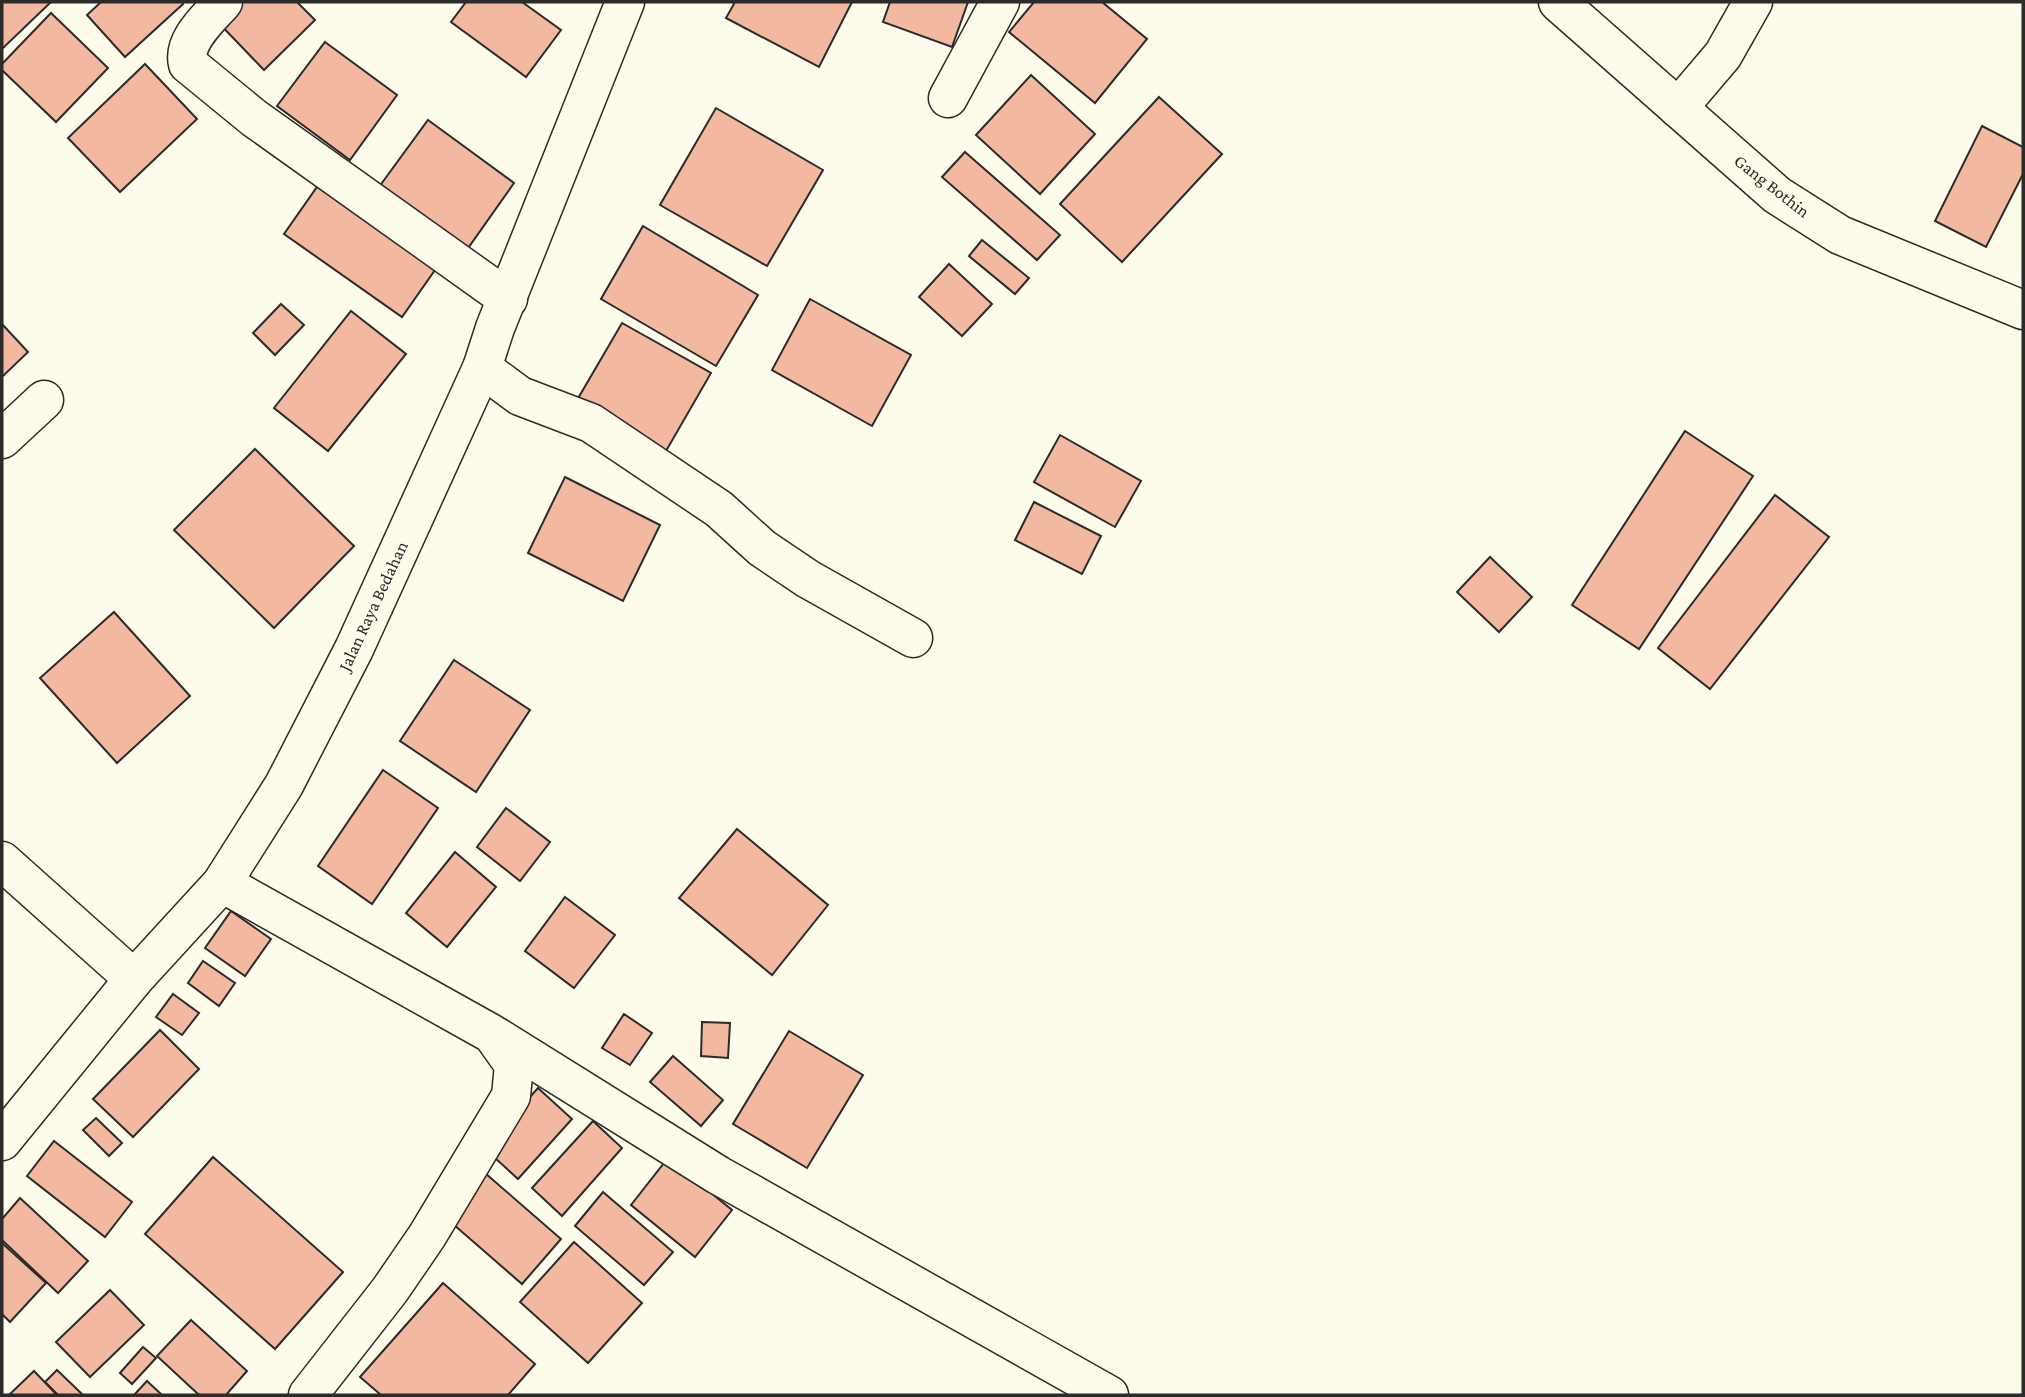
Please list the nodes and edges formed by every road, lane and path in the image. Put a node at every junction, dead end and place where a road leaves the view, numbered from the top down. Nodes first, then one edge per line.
1 (223, 2) edge
2 (625, 2) edge
3 (1000, 2) edge
4 (1558, 2) edge
5 (1753, 2) edge
6 (948, 98) dead end
7 (1678, 108) junction
8 (508, 299) junction
9 (2023, 310) edge
10 (482, 368) junction
11 (44, 400) dead end
12 (2, 439) edge
13 (913, 638) dead end
14 (2, 861) edge
15 (222, 883) junction
16 (134, 979) junction
17 (492, 1034) junction
18 (2, 1141) edge
19 (308, 1395) edge
20 (1108, 1395) edge

1 - 8 street
2 - 8 street, Jalan Raya Bedahan
3 - 6 street
4 - 7 street, Gang Bothin
5 - 7 street
7 - 9 street, Gang Bothin
8 - 10 street, Jalan Raya Bedahan
10 - 13 street
10 - 15 street, Jalan Raya Bedahan
11 - 12 street
14 - 16 street
15 - 16 street, Jalan Raya Bedahan
15 - 17 street
16 - 18 street, Jalan Raya Bedahan
17 - 19 street
17 - 20 street

